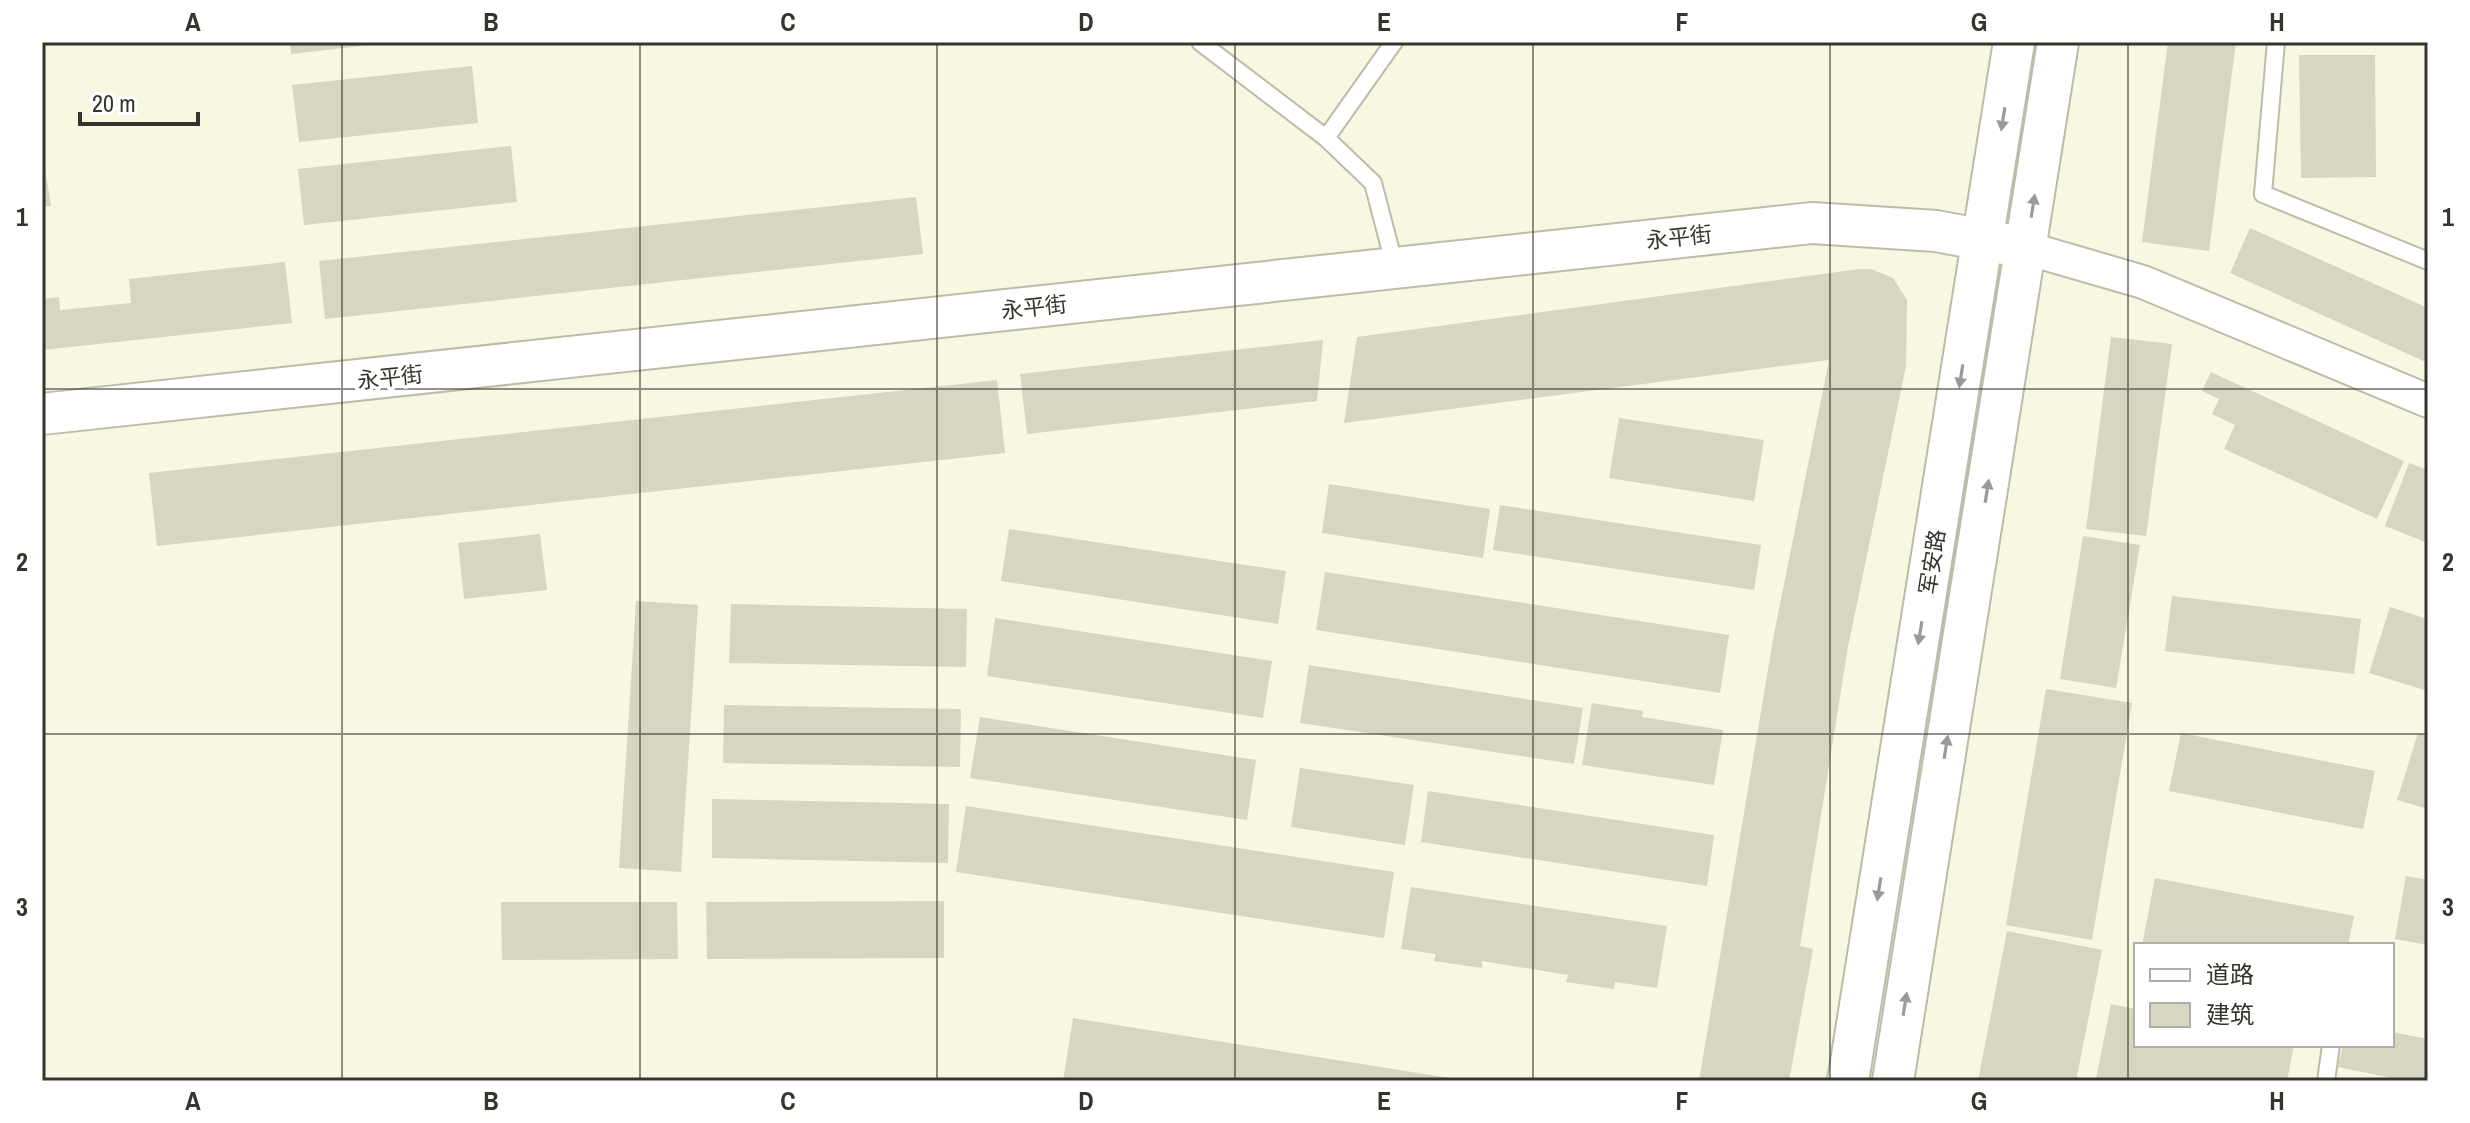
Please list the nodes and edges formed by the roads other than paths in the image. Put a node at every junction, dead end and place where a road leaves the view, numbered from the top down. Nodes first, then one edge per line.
1 (1200, 42) edge
2 (1394, 42) edge
3 (2014, 42) edge
4 (2058, 42) edge
5 (2276, 42) edge
6 (1326, 138) junction
7 (1983, 239) junction
8 (2026, 248) junction
9 (2428, 261) edge
10 (1395, 268) junction
11 (2428, 401) edge
12 (42, 414) edge
13 (2331, 1047) edge
14 (1848, 1081) edge
15 (1893, 1081) edge
16 (2326, 1081) edge

1 - 6 lane
2 - 6 lane
3 -> 7 street, 军安路
8 -> 4 street, 军安路
5 - 9 lane
6 - 10 lane
7 - 8 street, 永平街
7 - 10 street, 永平街
7 -> 14 street, 军安路
8 - 11 street
15 -> 8 street, 军安路
10 - 12 street, 永平街
13 - 16 lane

